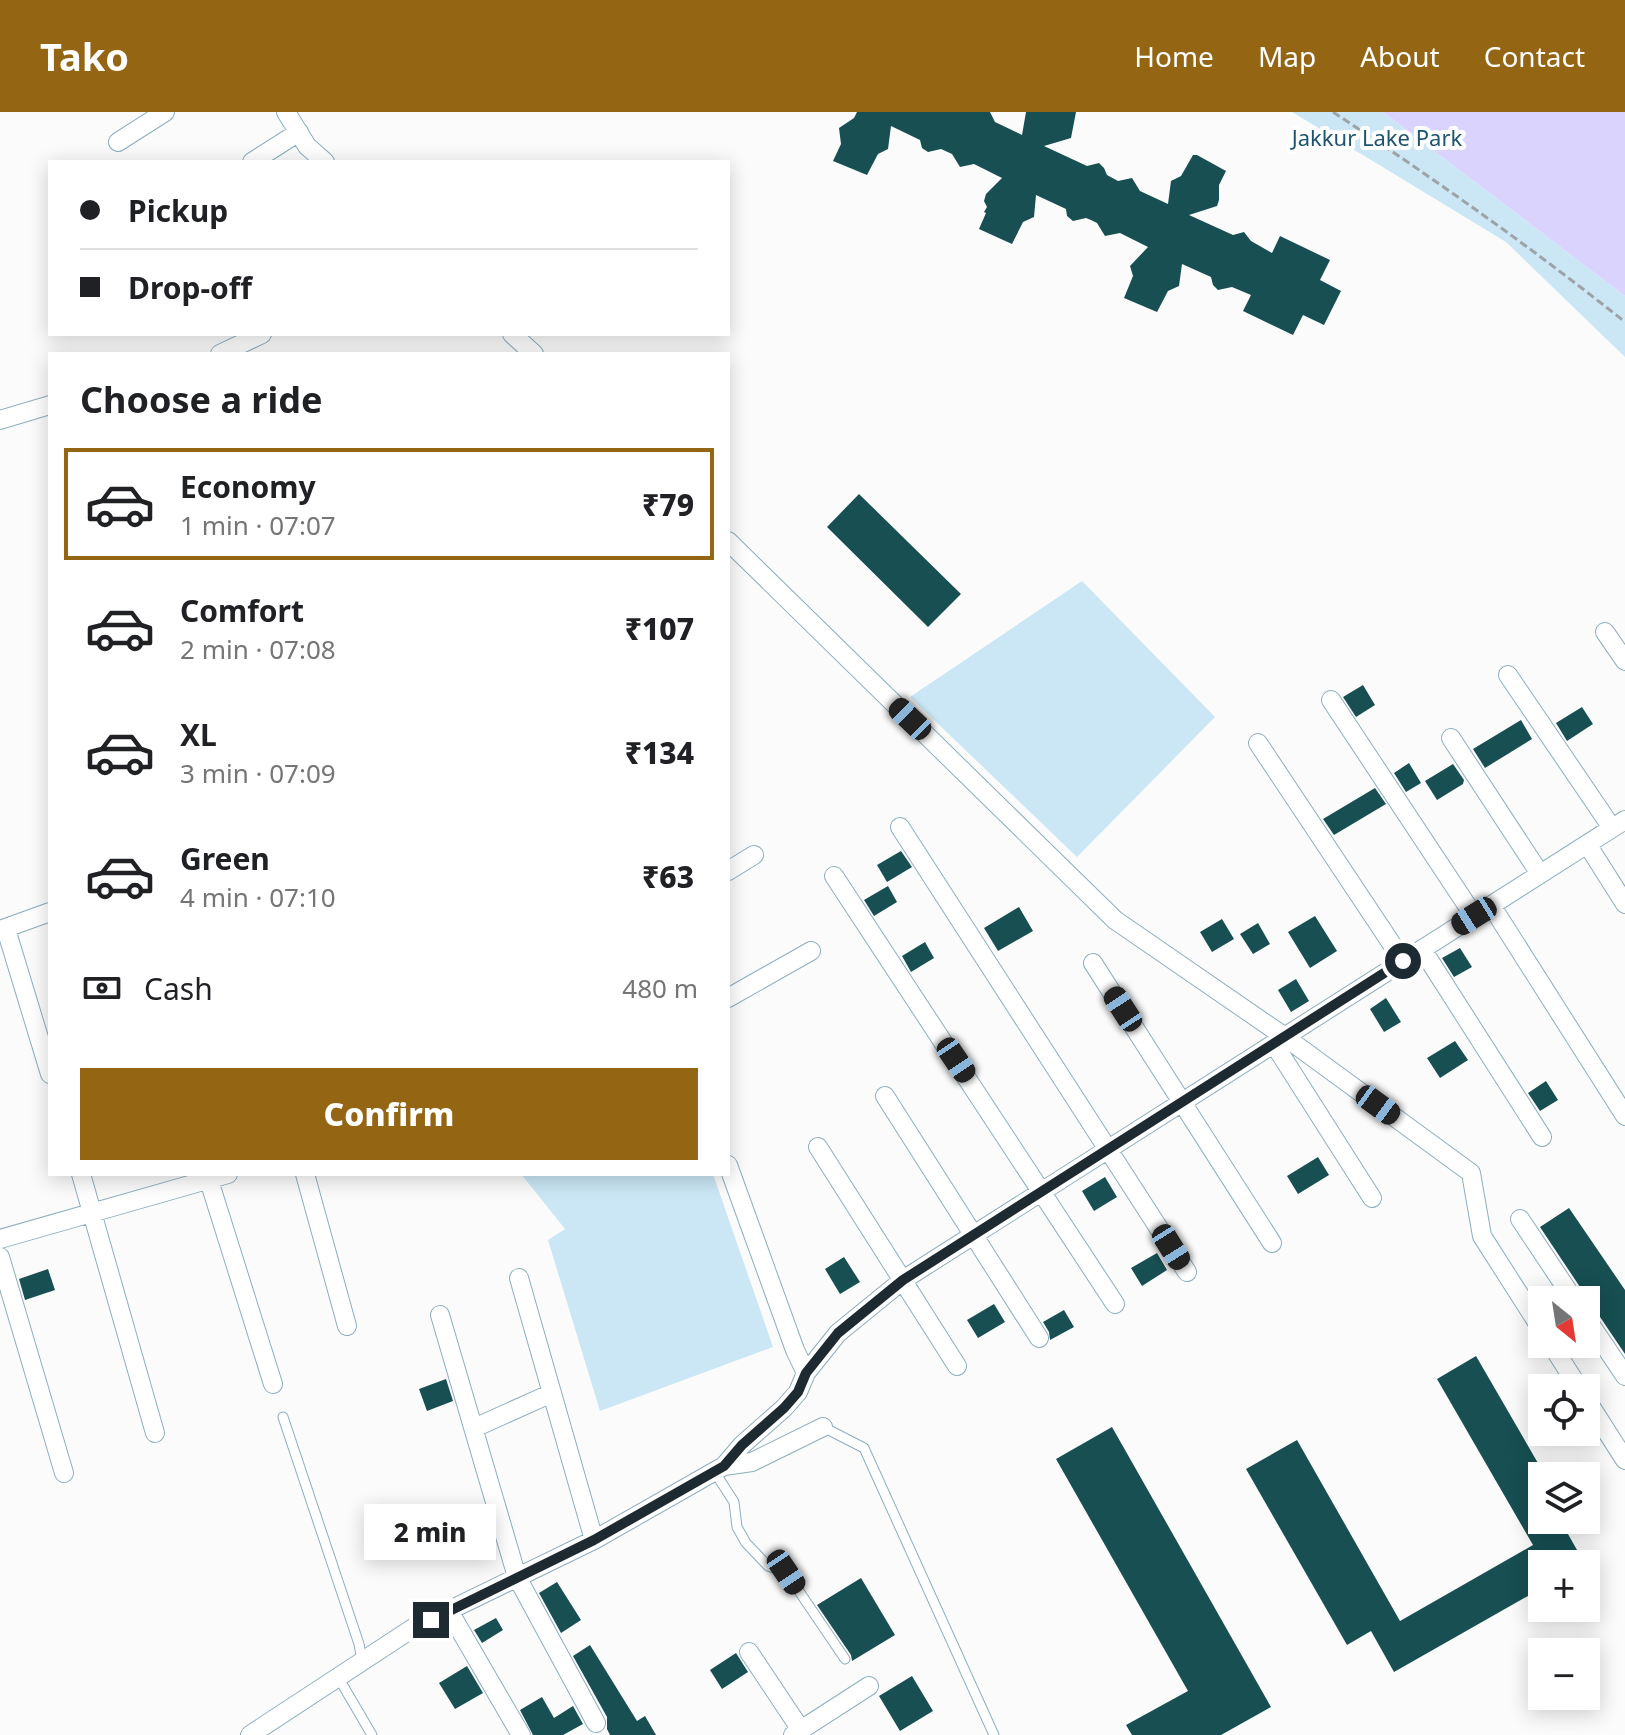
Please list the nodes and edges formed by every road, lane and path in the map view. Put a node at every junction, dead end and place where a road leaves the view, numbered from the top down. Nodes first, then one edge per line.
1 (165, 112) edge
2 (286, 112) edge
3 (1333, 112) edge
4 (299, 132) junction
5 (118, 142) dead end
6 (255, 160) edge
7 (323, 160) edge
8 (1625, 322) edge
9 (258, 336) edge
10 (514, 336) edge
11 (224, 352) edge
12 (532, 352) edge
13 (48, 406) edge
14 (0, 420) edge
15 (730, 543) edge
16 (1605, 632) dead end
17 (1625, 661) edge
18 (1508, 675) dead end
19 (1331, 700) dead end
20 (1451, 738) dead end
21 (1258, 743) dead end
22 (1618, 824) edge
23 (900, 827) dead end
24 (1587, 844) junction
25 (754, 855) dead end
26 (730, 870) edge
27 (1540, 874) junction
28 (834, 876) dead end
29 (1625, 904) edge
30 (1491, 905) junction
31 (48, 913) edge
32 (1474, 916) junction
33 (3, 930) edge
34 (1422, 949) junction
35 (811, 951) dead end
36 (1403, 961) junction
37 (1093, 963) dead end
38 (730, 997) edge
39 (1279, 1040) junction
40 (48, 1068) edge
41 (885, 1096) dead end
42 (1182, 1102) junction
43 (1625, 1116) edge
44 (1542, 1137) dead end
45 (818, 1147) dead end
46 (1109, 1149) junction
47 (730, 1171) edge
48 (82, 1176) edge
49 (215, 1176) edge
50 (306, 1176) edge
51 (1043, 1191) junction
52 (1372, 1198) dead end
53 (92, 1211) junction
54 (1520, 1219) dead end
55 (974, 1235) junction
56 (0, 1239) edge
57 (1272, 1243) dead end
58 (0, 1257) edge
59 (1187, 1272) dead end
60 (519, 1278) dead end
61 (903, 1280) junction
62 (1565, 1286) edge
63 (1115, 1304) dead end
64 (1528, 1308) edge
65 (440, 1315) dead end
66 (347, 1326) dead end
67 (1039, 1338) dead end
68 (1600, 1339) edge
69 (957, 1366) dead end
70 (806, 1373) junction
71 (1625, 1376) edge
72 (273, 1384) dead end
73 (552, 1393) junction
74 (283, 1417) dead end
75 (1600, 1419) edge
76 (823, 1427) joint
77 (474, 1428) junction
78 (155, 1433) dead end
79 (1624, 1454) edge
80 (719, 1469) junction
81 (64, 1473) dead end
82 (594, 1540) junction
83 (517, 1577) junction
84 (449, 1611) junction
85 (749, 1652) dead end
86 (845, 1659) dead end
87 (362, 1661) junction
88 (338, 1677) junction
89 (869, 1686) dead end
90 (596, 1723) dead end
91 (797, 1732) edge
92 (250, 1735) edge
93 (372, 1735) edge
94 (521, 1735) edge
95 (994, 1735) edge

1 - 5 street
2 - 4 street
3 - 8 path
4 - 6 street
4 - 7 street
9 - 11 street
10 - 12 street
13 - 14 street
15 - 39 street
16 - 17 street
18 - 22 street
19 - 32 street
20 - 27 street
21 - 36 street
22 - 24 street
23 - 46 street
24 - 27 street
24 - 29 street
25 - 26 street
27 - 30 street
28 - 51 street
30 - 32 street
30 - 43 street
31 - 33 street
32 - 34 street
33 - 40 street
34 - 36 street
34 - 44 street
35 - 38 street
36 - 39 street
37 - 42 street
39 - 42 street
39 - 52 street
39 - 64 street
41 - 55 street
42 - 46 street
42 - 57 street
45 - 61 street
46 - 51 street
46 - 59 street
47 - 70 street
48 - 53 street
49 - 53 street
49 - 72 street
50 - 66 street
51 - 55 street
51 - 63 street
53 - 56 street
53 - 78 street
54 - 62 street
55 - 61 street
55 - 67 street
58 - 81 street
60 - 73 street
61 - 69 street
61 - 70 street
65 - 77 street
68 - 71 street
70 - 80 street
73 - 77 street
73 - 82 street
74 - 87 lane
75 - 79 street
76 - 80 street
76 - 95 lane
77 - 83 street
80 - 82 street
80 - 86 lane
82 - 83 street
83 - 84 street
83 - 90 street
84 - 87 street
84 - 94 street
85 - 91 street
87 - 88 street
88 - 92 street
88 - 93 lane
89 - 91 street

